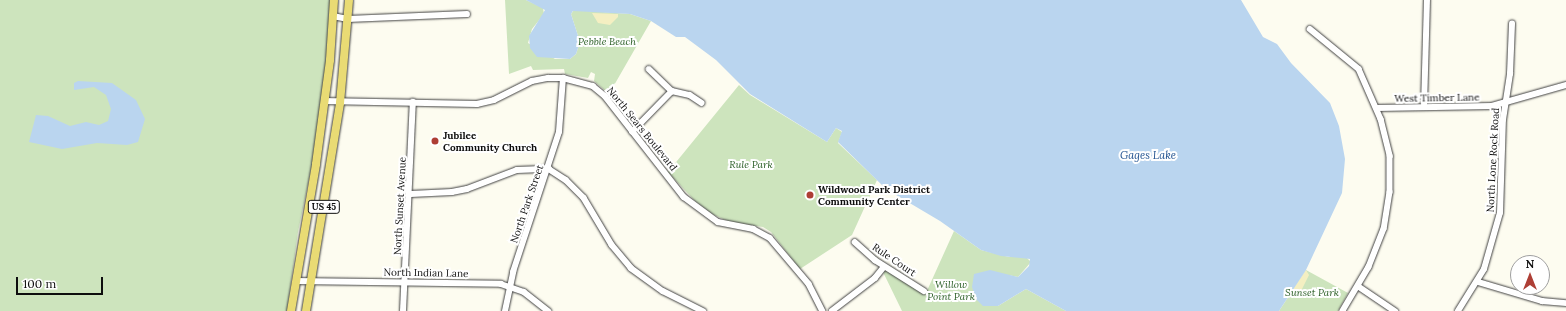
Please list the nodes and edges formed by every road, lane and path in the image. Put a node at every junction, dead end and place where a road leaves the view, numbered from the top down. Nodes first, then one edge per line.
1 (334, 0) edge
2 (349, 0) edge
3 (1427, 0) edge
4 (467, 14) dead end
5 (334, 16) junction
6 (348, 19) junction
7 (1512, 24) dead end
8 (1310, 29) dead end
9 (649, 69) dead end
10 (563, 78) junction
11 (1566, 85) edge
12 (672, 91) junction
13 (324, 101) junction
14 (413, 102) junction
15 (340, 103) junction
16 (702, 103) dead end
17 (1505, 104) junction
18 (1424, 107) junction
19 (1377, 108) junction
20 (632, 132) junction
21 (549, 169) junction
22 (411, 194) junction
23 (855, 242) dead end
24 (884, 267) junction
25 (296, 281) junction
26 (310, 281) junction
27 (404, 282) junction
28 (1478, 282) junction
29 (510, 286) junction
30 (1358, 286) junction
31 (924, 291) dead end
32 (1566, 303) edge
33 (291, 311) edge
34 (306, 311) edge
35 (403, 311) edge
36 (504, 311) edge
37 (548, 311) edge
38 (703, 311) edge
39 (823, 311) edge
40 (832, 311) edge
41 (1344, 311) edge
42 (1395, 311) edge
43 (1458, 311) edge

1 - 5 main road, US 45
2 - 6 main road, US 45
3 - 18 street
4 - 6 street
5 - 6 street
5 - 13 main road, US 45
6 - 15 main road, US 45
7 - 17 street, North Lone Rock Road
8 - 19 street
9 - 12 street
10 - 14 street, North Sears Boulevard
10 - 20 street, North Sears Boulevard
10 - 21 street, North Park Street
11 - 17 street, West Timber Lane
12 - 16 street
12 - 20 street
13 - 15 street, North Sears Boulevard
13 - 25 main road, US 45
14 - 15 street, North Sears Boulevard
14 - 22 street, North Sunset Avenue
15 - 26 main road, US 45
17 - 18 street, West Timber Lane
17 - 28 street, North Lone Rock Road
18 - 19 street, West Timber Lane
19 - 30 street
20 - 39 street, North Sears Boulevard
21 - 22 street
21 - 29 street, North Park Street
21 - 38 street
22 - 27 street, North Sunset Avenue
23 - 24 street, Rule Court
24 - 31 street, Rule Court
24 - 40 street
25 - 26 street, North Indian Lane
25 - 33 main road, US 45
26 - 27 street, North Indian Lane
26 - 34 main road, US 45
27 - 29 street, North Indian Lane
27 - 35 street, North Sunset Avenue
28 - 32 street
28 - 43 street, North Lone Rock Road
29 - 36 street, North Park Street
29 - 37 street, North Indian Lane
30 - 41 street
30 - 42 street

